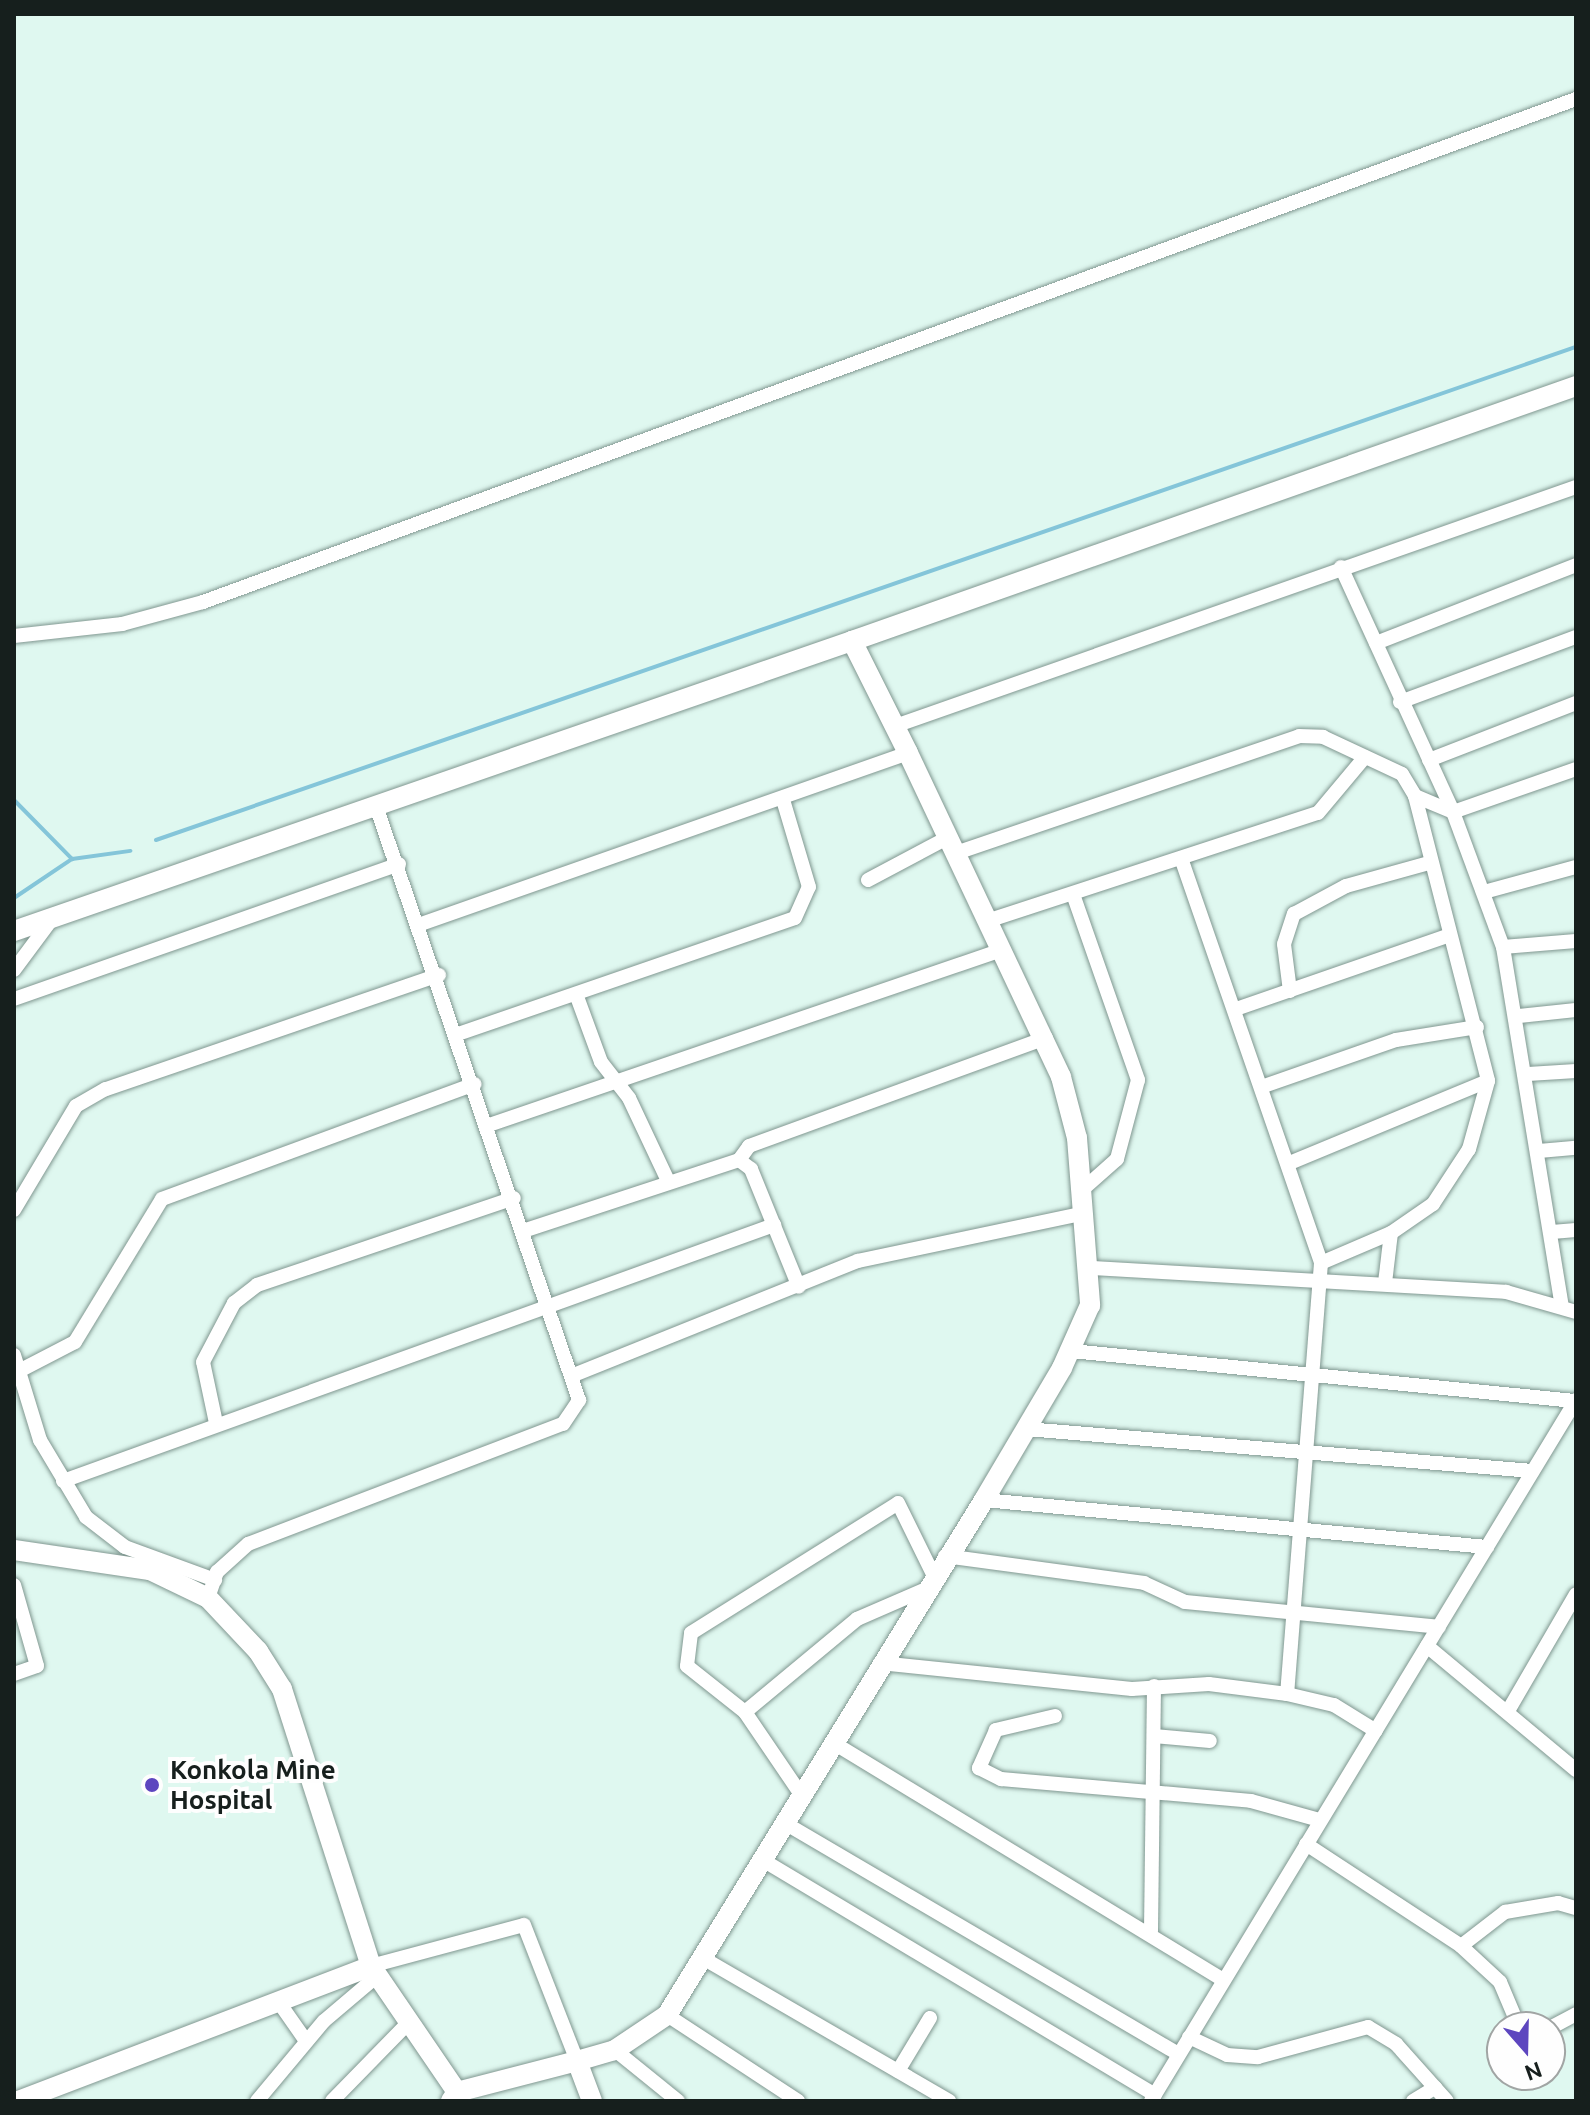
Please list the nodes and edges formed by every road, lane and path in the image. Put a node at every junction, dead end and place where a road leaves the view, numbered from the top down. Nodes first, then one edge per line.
1 (1576, 99) edge
2 (1576, 386) edge
3 (1576, 487) edge
4 (1576, 565) edge
5 (1341, 567) junction
6 (14, 636) edge
7 (1576, 637) edge
8 (852, 641) junction
9 (1376, 643) junction
10 (1400, 702) junction
11 (1576, 703) edge
12 (895, 726) junction
13 (908, 753) junction
14 (1365, 757) junction
15 (1429, 760) junction
16 (1576, 769) edge
17 (1439, 785) junction
18 (1415, 796) junction
19 (783, 800) junction
20 (376, 806) junction
21 (1453, 812) junction
22 (952, 845) junction
23 (1181, 858) junction
24 (1429, 863) junction
25 (399, 864) junction
26 (1576, 867) edge
27 (868, 880) dead end
28 (1484, 892) junction
29 (1074, 897) junction
30 (53, 918) junction
31 (987, 921) junction
32 (421, 924) junction
33 (14, 931) edge
34 (1447, 936) junction
35 (1576, 941) edge
36 (1503, 947) junction
37 (1002, 950) junction
38 (14, 970) edge
39 (439, 975) junction
40 (1290, 991) junction
41 (576, 994) junction
42 (14, 999) edge
43 (1236, 1009) junction
44 (1576, 1010) edge
45 (1519, 1016) junction
46 (1477, 1027) junction
47 (458, 1034) junction
48 (1046, 1038) junction
49 (1576, 1071) edge
50 (1528, 1074) junction
51 (616, 1080) junction
52 (1488, 1081) junction
53 (474, 1084) junction
54 (1264, 1086) junction
55 (489, 1125) junction
56 (1576, 1148) edge
57 (1539, 1151) junction
58 (739, 1160) junction
59 (1292, 1162) junction
60 (668, 1181) junction
61 (1081, 1191) junction
62 (514, 1198) junction
63 (14, 1210) edge
64 (1085, 1213) junction
65 (774, 1225) junction
66 (526, 1230) junction
67 (1576, 1230) edge
68 (1552, 1232) junction
69 (1391, 1233) junction
70 (1091, 1268) junction
71 (1321, 1270) junction
72 (1385, 1283) junction
73 (799, 1287) junction
74 (551, 1307) junction
75 (1571, 1308) edge
76 (1071, 1351) junction
77 (14, 1355) edge
78 (19, 1371) junction
79 (1313, 1373) junction
80 (574, 1375) junction
81 (1576, 1400) edge
82 (216, 1423) junction
83 (1026, 1429) junction
84 (1307, 1451) junction
85 (1532, 1471) junction
86 (63, 1481) junction
87 (984, 1500) junction
88 (1303, 1535) junction
89 (1487, 1547) junction
90 (14, 1550) edge
91 (945, 1556) junction
92 (929, 1582) junction
93 (14, 1585) edge
94 (212, 1589) junction
95 (1576, 1594) edge
96 (1293, 1610) junction
97 (1439, 1627) junction
98 (1427, 1646) junction
99 (880, 1663) junction
100 (14, 1674) edge
101 (1154, 1686) junction
102 (1287, 1694) junction
103 (1508, 1711) junction
104 (745, 1712) junction
105 (1055, 1716) dead end
106 (1376, 1731) junction
107 (1154, 1736) junction
108 (1210, 1741) dead end
109 (832, 1742) junction
110 (1576, 1770) edge
111 (1154, 1791) junction
112 (800, 1793) junction
113 (1319, 1820) junction
114 (783, 1822) junction
115 (1306, 1844) junction
116 (761, 1859) junction
117 (1576, 1897) edge
118 (1558, 1903) junction
119 (1576, 1908) edge
120 (1151, 1931) junction
121 (1461, 1946) junction
122 (701, 1957) junction
123 (374, 1971) junction
124 (1222, 1979) junction
125 (278, 2001) junction
126 (1512, 2011) edge
127 (667, 2015) junction
128 (930, 2018) dead end
129 (408, 2023) junction
130 (1189, 2037) junction
131 (306, 2041) junction
132 (615, 2050) junction
133 (1178, 2054) junction
134 (577, 2061) junction
135 (898, 2071) junction
136 (1435, 2088) junction
137 (454, 2096) edge
138 (1153, 2098) edge
139 (18, 2101) edge
140 (257, 2101) edge
141 (332, 2101) edge
142 (592, 2101) edge
143 (678, 2101) edge
144 (798, 2101) edge
145 (949, 2101) edge
146 (1413, 2101) edge
147 (1447, 2101) edge

1 - 6 street
2 - 8 street
3 - 5 street
4 - 9 street
5 - 9 street
5 - 12 street
7 - 10 street
8 - 12 street
8 - 20 street
9 - 10 street
10 - 15 street
11 - 15 street
12 - 13 street
13 - 19 street
13 - 22 street
14 - 18 street
14 - 22 street
14 - 23 street
15 - 17 street
16 - 21 street
17 - 18 street
17 - 21 street
18 - 21 street
18 - 24 street
19 - 32 street
19 - 41 street
20 - 25 street
20 - 30 street
21 - 28 street
22 - 27 street
22 - 31 street
23 - 29 street
23 - 43 street
24 - 34 street
24 - 40 street
25 - 32 street
25 - 42 street
26 - 28 street
28 - 36 street
29 - 31 street
29 - 61 street
30 - 33 street
30 - 38 street
31 - 37 street
32 - 39 street
34 - 40 street
34 - 46 street
35 - 36 street
36 - 45 street
37 - 48 street
37 - 51 street
39 - 47 street
39 - 63 street
40 - 43 street
41 - 47 street
41 - 51 street
43 - 54 street
44 - 45 street
45 - 50 street
46 - 52 street
46 - 54 street
47 - 53 street
48 - 58 street
48 - 61 street
49 - 50 street
50 - 57 street
51 - 55 street
51 - 60 street
52 - 59 street
52 - 69 street
53 - 55 street
53 - 78 street
54 - 59 street
55 - 62 street
56 - 57 street
57 - 68 street
58 - 60 street
58 - 65 street
59 - 71 street
60 - 66 street
61 - 64 street
62 - 66 street
62 - 82 street
64 - 70 street
64 - 73 street
65 - 73 street
65 - 74 street
66 - 74 street
67 - 68 street
68 - 75 street
69 - 71 street
69 - 72 street
70 - 71 street
70 - 76 street
71 - 72 street
71 - 79 street
72 - 75 street
73 - 80 street
74 - 80 street
74 - 82 street
76 - 79 street
76 - 83 street
77 - 78 street
78 - 86 street
79 - 81 street
79 - 84 street
80 - 94 street
81 - 85 street
82 - 86 street
83 - 84 street
83 - 87 street
84 - 85 street
84 - 88 street
85 - 89 street
86 - 94 street
87 - 88 street
87 - 91 street
88 - 89 street
88 - 96 street
89 - 97 street
90 - 94 street
91 - 92 street
91 - 96 street
92 - 99 street
92 - 104 street
92 - 104 street
93 - 100 street
94 - 123 street
95 - 103 street
96 - 97 street
96 - 102 street
97 - 98 street
98 - 103 street
98 - 106 street
99 - 101 street
99 - 109 street
101 - 102 street
101 - 107 street
102 - 106 street
103 - 110 street
104 - 112 street
105 - 111 street
106 - 113 street
107 - 108 street
107 - 111 street
109 - 112 street
109 - 120 street
111 - 113 street
111 - 120 street
112 - 114 street
113 - 115 street
114 - 116 street
114 - 133 street
115 - 121 street
115 - 124 street
116 - 122 street
116 - 138 street
117 - 118 street
118 - 119 street
118 - 121 street
120 - 124 street
121 - 126 street
122 - 127 street
122 - 135 street
123 - 125 street
123 - 129 street
123 - 131 street
123 - 134 street
124 - 130 street
125 - 131 street
125 - 139 street
127 - 132 street
127 - 144 street
128 - 135 street
129 - 137 street
129 - 141 street
130 - 133 street
130 - 136 street
131 - 140 street
132 - 134 street
132 - 143 street
133 - 138 street
134 - 137 street
134 - 142 street
135 - 145 street
136 - 146 street
136 - 147 street

